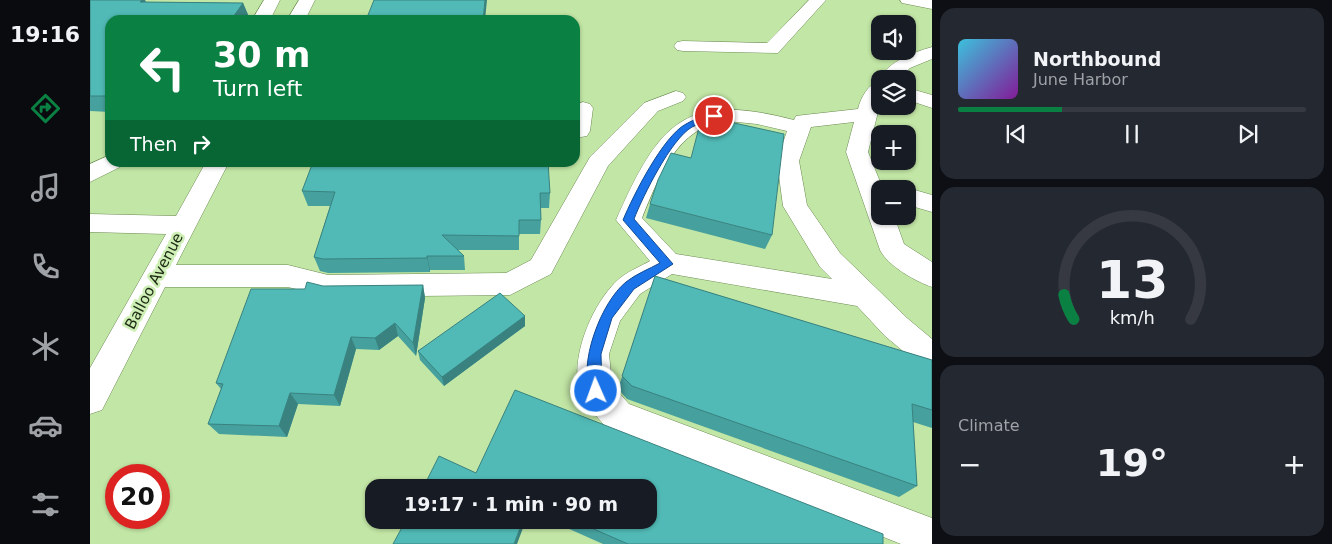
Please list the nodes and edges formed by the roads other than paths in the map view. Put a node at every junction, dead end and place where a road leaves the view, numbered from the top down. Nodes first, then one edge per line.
1 (272, 0) edge
2 (307, 0) edge
3 (818, 0) edge
4 (908, 0) edge
5 (932, 4) edge
6 (263, 15) edge
7 (299, 15) edge
8 (683, 46) dead end
9 (932, 54) edge
10 (897, 70) edge
11 (676, 97) dead end
12 (916, 97) edge
13 (871, 99) edge
14 (932, 102) edge
15 (583, 108) dead end
16 (867, 114) junction
17 (580, 125) edge
18 (799, 128) junction
19 (105, 166) edge
20 (215, 167) edge
21 (90, 174) edge
22 (873, 180) edge
23 (916, 199) edge
24 (932, 204) edge
25 (90, 223) edge
26 (185, 225) junction
27 (884, 225) edge
28 (668, 264) junction
29 (157, 276) junction
30 (932, 276) edge
31 (866, 296) junction
32 (932, 357) edge
33 (90, 400) edge
34 (932, 537) edge

1 - 6 street
2 - 7 street
3 - 8 street
4 - 5 street
9 - 10 street
11 - 29 street
12 - 14 street
13 - 16 street
15 - 17 street
16 - 18 street
16 - 22 street
18 - 28 street
18 - 31 street
19 - 21 street
20 - 26 street, Balloo Avenue
23 - 24 street
25 - 26 street
26 - 29 street, Balloo Avenue
27 - 30 street
28 - 31 street
28 - 34 street
29 - 33 street, Balloo Avenue
31 - 32 street

